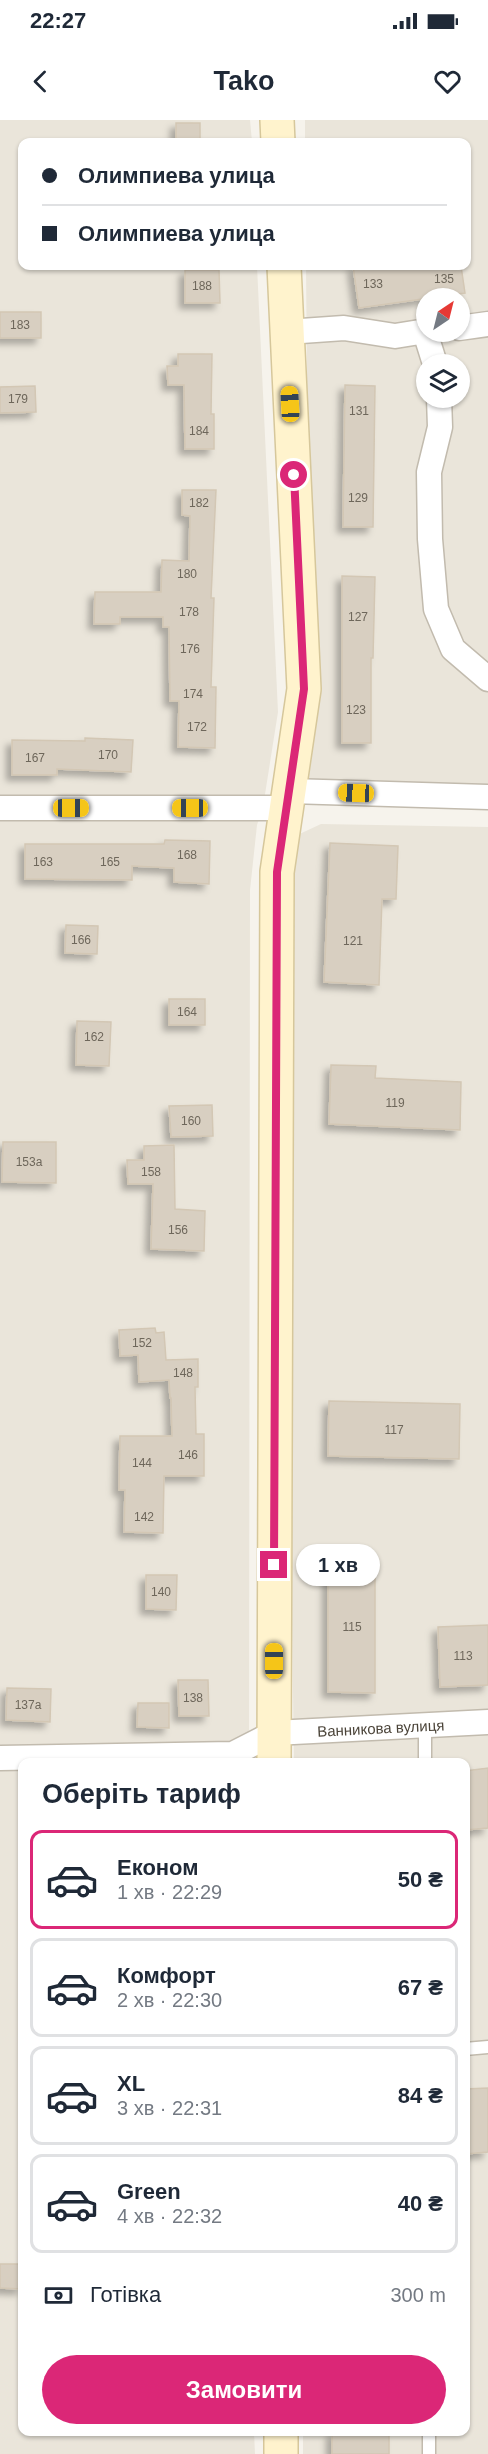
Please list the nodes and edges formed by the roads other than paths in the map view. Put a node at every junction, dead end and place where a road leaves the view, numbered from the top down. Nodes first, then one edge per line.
1 (277, 120) edge
2 (278, 138) edge
3 (284, 270) edge
4 (488, 324) edge
5 (470, 326) edge
6 (287, 332) junction
7 (416, 333) edge
8 (439, 408) edge
9 (488, 679) edge
10 (488, 797) edge
11 (287, 799) junction
12 (0, 808) edge
13 (488, 1722) edge
14 (425, 1725) junction
15 (274, 1748) edge
16 (0, 1758) edge
17 (425, 1758) edge
18 (488, 2047) edge
19 (470, 2049) edge
20 (281, 2436) edge
21 (429, 2436) edge
22 (281, 2454) edge
23 (429, 2454) edge

1 - 2 main road
3 - 6 main road
4 - 5 street
6 - 7 street
6 - 11 main road
8 - 9 street
10 - 11 street
11 - 12 street
11 - 15 main road
13 - 14 street, Ванникова вулиця
14 - 15 street, Ванникова вулиця
14 - 17 lane
15 - 16 street
18 - 19 lane
20 - 22 main road
21 - 23 lane

